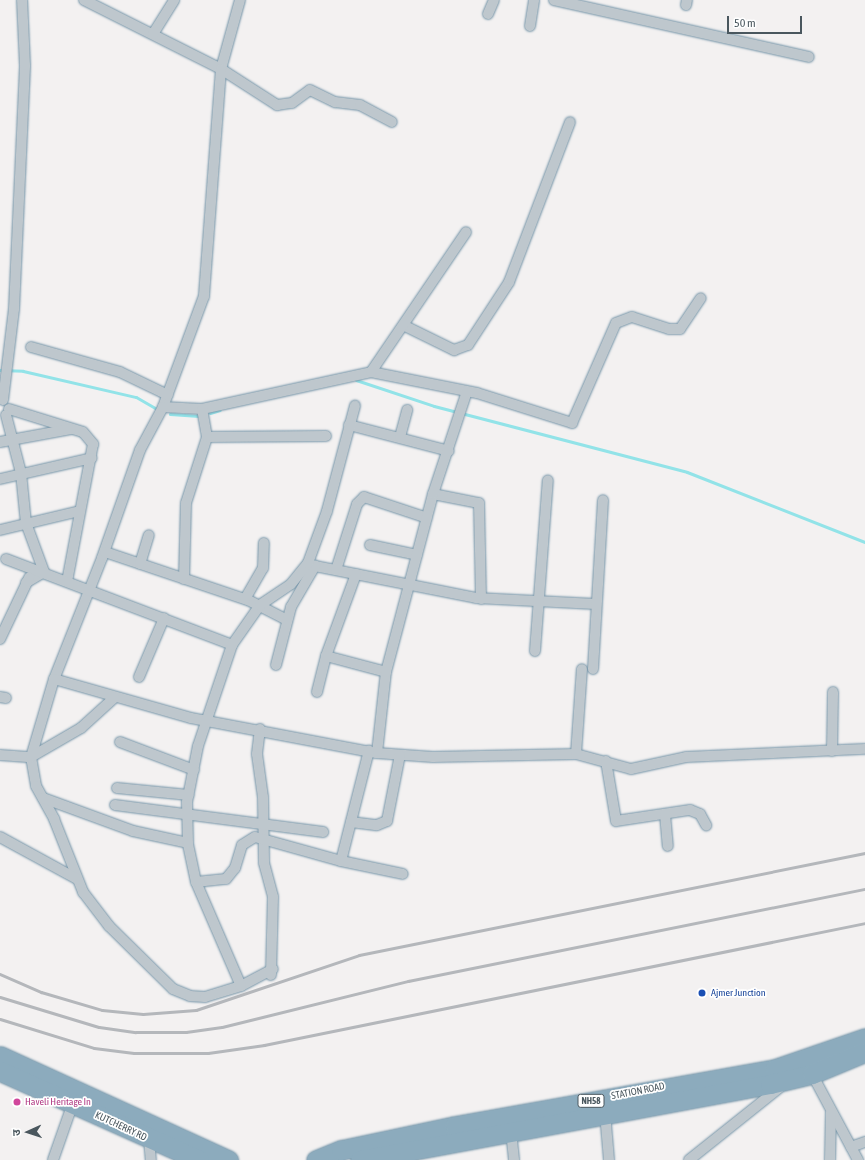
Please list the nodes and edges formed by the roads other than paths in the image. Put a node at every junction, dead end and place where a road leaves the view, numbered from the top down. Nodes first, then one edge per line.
1 (22, 0) edge
2 (84, 0) edge
3 (174, 0) edge
4 (240, 0) edge
5 (494, 0) edge
6 (534, 0) edge
7 (554, 0) edge
8 (488, 14) dead end
9 (530, 26) dead end
10 (153, 34) junction
11 (809, 57) dead end
12 (221, 68) junction
13 (392, 122) dead end
14 (570, 122) dead end
15 (466, 232) dead end
16 (701, 298) dead end
17 (405, 326) junction
18 (31, 347) dead end
19 (372, 372) junction
20 (467, 391) junction
21 (168, 394) junction
22 (356, 406) dead end
23 (163, 407) junction
24 (4, 408) edge
25 (202, 409) junction
26 (408, 410) dead end
27 (349, 425) junction
28 (73, 429) junction
29 (326, 436) dead end
30 (207, 437) junction
31 (400, 437) junction
32 (13, 439) junction
33 (0, 442) edge
34 (449, 452) junction
35 (92, 458) junction
36 (21, 473) junction
37 (0, 479) edge
38 (548, 480) dead end
39 (433, 494) junction
40 (603, 500) dead end
41 (80, 511) junction
42 (427, 518) junction
43 (26, 523) junction
44 (0, 530) edge
45 (149, 535) dead end
46 (264, 543) dead end
47 (370, 545) dead end
48 (105, 552) junction
49 (417, 555) junction
50 (6, 559) dead end
51 (140, 564) junction
52 (311, 565) junction
53 (33, 568) junction
54 (336, 570) junction
55 (44, 572) junction
56 (356, 574) junction
57 (184, 579) junction
58 (67, 580) junction
59 (26, 583) junction
60 (412, 587) junction
61 (90, 589) junction
62 (481, 599) junction
63 (252, 602) junction
64 (539, 602) junction
65 (596, 604) junction
66 (164, 618) junction
67 (287, 620) junction
68 (0, 639) edge
69 (232, 645) junction
70 (535, 650) dead end
71 (326, 656) junction
72 (276, 665) dead end
73 (582, 669) dead end
74 (593, 669) dead end
75 (386, 672) junction
76 (139, 677) dead end
77 (54, 680) junction
78 (318, 692) dead end
79 (833, 692) dead end
80 (114, 698) junction
81 (206, 720) junction
82 (260, 729) junction
83 (120, 742) dead end
84 (865, 749) edge
85 (373, 751) junction
86 (832, 751) junction
87 (576, 754) junction
88 (0, 755) edge
89 (400, 755) junction
90 (31, 757) junction
91 (606, 761) junction
92 (194, 770) junction
93 (117, 788) dead end
94 (189, 795) junction
95 (42, 798) junction
96 (115, 805) dead end
97 (665, 814) junction
98 (188, 816) junction
99 (351, 822) junction
100 (264, 823) junction
101 (706, 826) dead end
102 (323, 832) dead end
103 (0, 837) edge
104 (266, 838) junction
105 (188, 843) junction
106 (668, 846) dead end
107 (342, 861) junction
108 (403, 874) dead end
109 (77, 879) junction
110 (196, 882) junction
111 (241, 986) junction
112 (865, 1038) edge
113 (865, 1042) edge
114 (865, 1047) edge
115 (865, 1052) edge
116 (0, 1056) edge
117 (0, 1062) edge
118 (0, 1071) edge
119 (812, 1074) junction
120 (789, 1080) junction
121 (73, 1103) junction
122 (832, 1110) junction
123 (606, 1113) junction
124 (511, 1131) junction
125 (149, 1139) junction
126 (865, 1142) edge
127 (851, 1147) junction
128 (431, 1152) edge
129 (54, 1160) edge
130 (151, 1160) edge
131 (199, 1160) edge
132 (214, 1160) edge
133 (228, 1160) edge
134 (316, 1160) edge
135 (336, 1160) edge
136 (349, 1160) edge
137 (360, 1160) edge
138 (514, 1160) edge
139 (609, 1160) edge
140 (689, 1160) edge
141 (830, 1160) edge
142 (858, 1160) edge

1 - 24 street
2 - 10 street
3 - 10 street
4 - 12 street
5 - 8 street
6 - 9 street
7 - 11 street
10 - 12 street
12 - 13 street
12 - 21 street
14 - 17 street
15 - 17 street
16 - 20 street
17 - 19 street
18 - 21 street
19 - 20 street
19 - 25 street
20 - 34 street
21 - 23 street
22 - 27 street
23 - 25 street
23 - 48 street
24 - 28 street
24 - 32 street
25 - 30 street
26 - 31 street
27 - 31 street
27 - 52 street
28 - 32 street
28 - 35 street
29 - 30 street
30 - 57 street
31 - 34 street
32 - 33 street
32 - 36 street
34 - 39 street
35 - 36 street
35 - 41 street
36 - 37 street
36 - 43 street
38 - 64 street
39 - 42 street
39 - 62 street
40 - 65 street
41 - 43 street
41 - 58 street
42 - 49 street
42 - 54 street
43 - 44 street
43 - 55 street
45 - 51 street
46 - 63 street
47 - 49 street
48 - 51 street
48 - 61 street
49 - 60 street
50 - 53 street
51 - 57 street
52 - 54 street
52 - 63 street
52 - 67 street
53 - 55 street
53 - 59 street
54 - 56 street
55 - 58 street
55 - 59 street
56 - 60 street
56 - 71 street
57 - 63 street
58 - 61 street
59 - 68 street
60 - 62 street
60 - 75 street
61 - 66 street
61 - 77 street
62 - 64 street
63 - 67 street
63 - 69 street
64 - 65 street
64 - 70 street
65 - 74 street
66 - 69 street
66 - 76 street
67 - 72 street
69 - 81 street
71 - 75 street
71 - 78 street
73 - 87 street
75 - 85 street
77 - 80 street
77 - 90 street
79 - 86 street
80 - 81 street
80 - 90 street
81 - 82 street
81 - 92 street
82 - 85 street
82 - 100 street
83 - 92 street
84 - 86 street
85 - 89 street
85 - 99 street
86 - 91 street
87 - 89 street
87 - 91 street
88 - 90 street
89 - 99 street
90 - 95 street
91 - 97 street
92 - 94 street
93 - 94 street
94 - 98 street
95 - 105 street
95 - 109 street
96 - 98 street
97 - 101 street
97 - 106 street
98 - 100 street
98 - 105 street
99 - 107 street
100 - 102 street
100 - 104 street
103 - 109 street
104 - 107 street
104 - 110 street
104 - 111 street
105 - 110 street
107 - 108 street
109 - 111 street
110 - 111 street
112 - 134 highway, STATION ROAD / NH58
113 - 135 highway
114 - 136 highway
115 - 119 highway, STATION ROAD / NH58
116 - 133 highway
117 - 132 highway
118 - 121 highway, KUTCHERRY RD
119 - 120 highway, STATION ROAD / NH58
119 - 122 street
120 - 123 highway, STATION ROAD / NH58
120 - 140 street
121 - 125 highway, KUTCHERRY RD
121 - 129 street
122 - 127 street
122 - 141 street
123 - 124 highway, STATION ROAD / NH58
123 - 139 street
124 - 128 highway, STATION ROAD / NH58
124 - 138 street
125 - 130 street
125 - 131 highway, KUTCHERRY RD
126 - 127 street
127 - 142 street
128 - 137 highway, STATION ROAD / NH58

